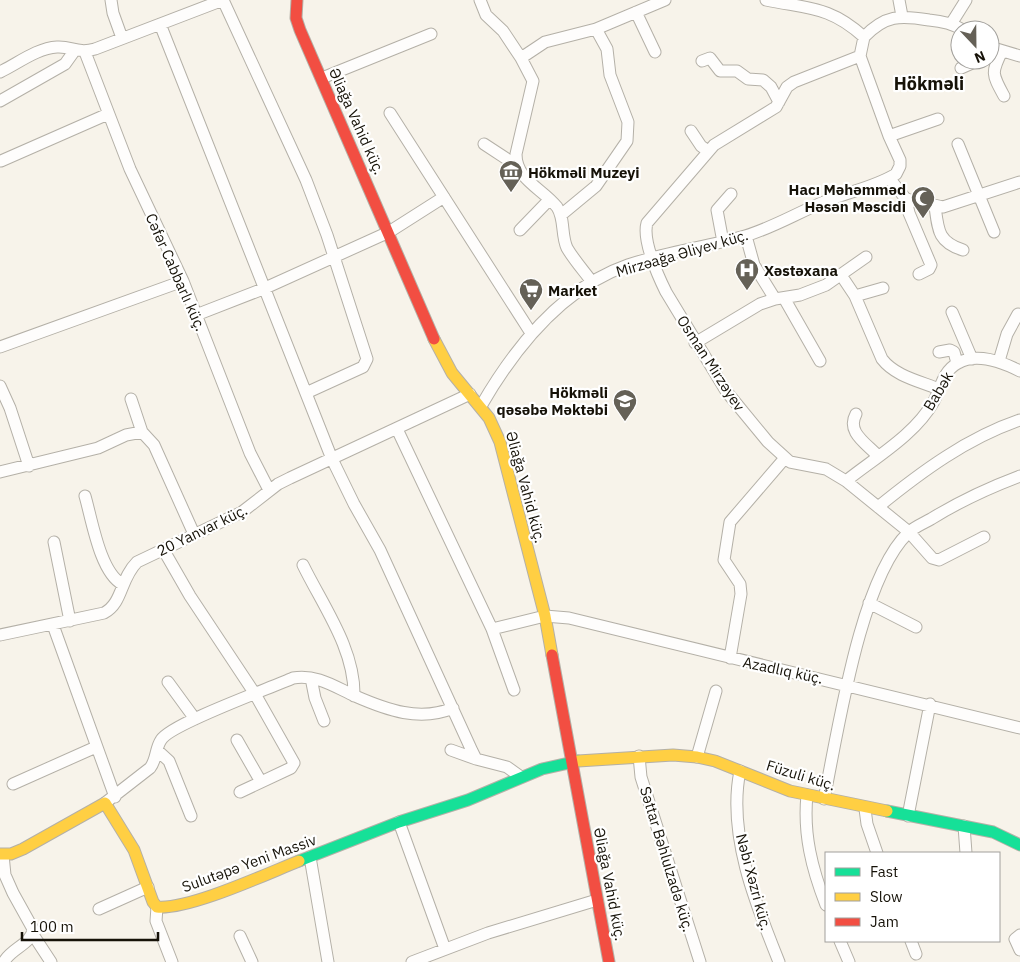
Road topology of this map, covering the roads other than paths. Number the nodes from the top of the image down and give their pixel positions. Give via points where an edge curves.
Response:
1 (111, 0) edge
2 (223, 0) edge
3 (287, 0) edge
4 (480, 0) edge
5 (665, 0) edge
6 (766, 0) edge
7 (899, 0) edge
8 (966, 0) edge
9 (296, 5) edge
10 (636, 12) junction
11 (902, 16) junction
12 (954, 20) edge
13 (160, 24) junction
14 (950, 24) edge
15 (596, 29) junction
16 (431, 34) dead end
17 (864, 37) junction
18 (122, 38) junction
19 (1000, 50) edge
20 (80, 51) junction
21 (655, 52) dead end
22 (860, 56) junction
23 (1020, 56) edge
24 (521, 58) junction
25 (702, 61) dead end
26 (993, 70) edge
27 (0, 72) edge
28 (322, 78) junction
29 (1004, 96) dead end
30 (0, 102) edge
31 (779, 102) junction
32 (390, 113) dead end
33 (108, 114) junction
34 (938, 119) dead end
35 (691, 131) dead end
36 (889, 136) junction
37 (484, 144) dead end
38 (958, 144) dead end
39 (708, 151) junction
40 (1, 161) edge
41 (516, 166) junction
42 (889, 178) junction
43 (1020, 182) edge
44 (731, 194) dead end
45 (979, 195) junction
46 (444, 197) junction
47 (906, 199) junction
48 (549, 200) junction
49 (935, 206) junction
50 (561, 215) junction
51 (520, 230) dead end
52 (388, 232) junction
53 (994, 232) dead end
54 (746, 236) junction
55 (724, 242) junction
56 (963, 250) dead end
57 (866, 257) dead end
58 (334, 258) junction
59 (653, 258) junction
60 (919, 274) dead end
61 (842, 275) junction
62 (183, 281) junction
63 (592, 282) junction
64 (883, 288) dead end
65 (263, 289) junction
66 (855, 296) junction
67 (779, 298) junction
68 (952, 312) dead end
69 (1018, 314) dead end
70 (196, 315) junction
71 (531, 333) junction
72 (696, 343) junction
73 (0, 347) edge
74 (938, 352) dead end
75 (972, 359) junction
76 (820, 361) dead end
77 (999, 361) junction
78 (957, 363) junction
79 (1020, 371) edge
80 (0, 386) edge
81 (939, 389) junction
82 (306, 392) junction
83 (470, 394) junction
84 (131, 399) dead end
85 (481, 406) junction
86 (856, 414) dead end
87 (1020, 420) edge
88 (396, 429) junction
89 (142, 432) junction
90 (878, 456) junction
91 (785, 458) junction
92 (332, 459) junction
93 (29, 466) junction
94 (0, 472) edge
95 (1020, 476) edge
96 (846, 481) junction
97 (269, 490) junction
98 (85, 496) dead end
99 (878, 507) junction
100 (909, 532) junction
101 (194, 534) junction
102 (984, 537) dead end
103 (54, 542) dead end
104 (163, 549) junction
105 (303, 566) dead end
106 (122, 584) junction
107 (869, 603) junction
108 (545, 616) junction
109 (70, 621) junction
110 (53, 625) junction
111 (916, 627) dead end
112 (492, 629) junction
113 (0, 635) edge
114 (730, 658) junction
115 (311, 678) junction
116 (168, 682) dead end
117 (848, 684) junction
118 (514, 690) dead end
119 (716, 691) dead end
120 (255, 694) junction
121 (354, 696) junction
122 (930, 704) junction
123 (453, 708) junction
124 (195, 719) junction
125 (324, 721) dead end
126 (1020, 728) edge
127 (237, 740) dead end
128 (96, 747) junction
129 (157, 750) junction
130 (451, 750) dead end
131 (639, 756) junction
132 (698, 757) junction
133 (476, 758) junction
134 (572, 762) junction
135 (740, 771) junction
136 (521, 777) junction
137 (261, 782) junction
138 (13, 784) dead end
139 (240, 792) dead end
140 (807, 795) junction
141 (824, 799) junction
142 (110, 800) junction
143 (866, 809) junction
144 (191, 816) dead end
145 (908, 816) junction
146 (399, 822) junction
147 (964, 826) junction
148 (1020, 845) edge
149 (877, 852) edge
150 (966, 852) edge
151 (1, 855) edge
152 (310, 857) junction
153 (148, 886) junction
154 (597, 900) junction
155 (825, 902) edge
156 (157, 907) junction
157 (99, 909) dead end
158 (32, 933) junction
159 (1020, 935) edge
160 (240, 936) dead end
161 (840, 942) edge
162 (911, 942) edge
163 (445, 949) junction
164 (1020, 950) edge
165 (916, 954) dead end
166 (4, 962) edge
167 (51, 962) edge
168 (172, 962) edge
169 (252, 962) edge
170 (328, 962) edge
171 (412, 962) edge
172 (610, 962) edge
173 (700, 962) edge
174 (779, 962) edge
175 (849, 962) edge

1 - 18 street
2 - 13 street
2 - 58 street via 306,180
3 - 9 street
4 - 24 street via 486,15
5 - 10 street
6 - 17 street via 828,12
7 - 11 street
8 - 12 street
9 - 28 street, Əliağa Vahid küç. via 300,30
10 - 15 street
10 - 21 street
11 - 14 street
11 - 17 street via 882,22
13 - 18 street
13 - 65 street
15 - 24 street via 545,42
15 - 50 street via 607,49 610,75 628,122 627,141 596,186
16 - 28 street
17 - 22 street
18 - 20 street
19 - 23 street
20 - 27 street via 58,47 46,49
20 - 30 street via 65,64
20 - 33 street, Cəfər Cabbarlı küç.
22 - 31 street, Osman Mirzəyev via 794,82 787,86
22 - 36 street
24 - 41 street via 530,74 532,87
25 - 31 street via 710,58 720,71 737,71 748,79 763,80
26 - 29 street via 993,77
28 - 52 street, Əliağa Vahid küç.
31 - 39 street, Osman Mirzəyev
32 - 46 street
33 - 40 street
33 - 62 street, Cəfər Cabbarlı küç. via 134,178
34 - 36 street
35 - 39 street
36 - 42 street, Mirzəağa Əliyev küç. via 900,160 898,170
37 - 41 street
38 - 45 street
39 - 59 street, Osman Mirzəyev via 647,223 646,236
41 - 48 street
42 - 47 street
42 - 54 street, Mirzəağa Əliyev küç. via 830,199
43 - 45 street
44 - 55 street via 717,210
45 - 49 street
45 - 53 street
46 - 52 street
46 - 71 street
47 - 49 street
47 - 60 street via 931,265
48 - 50 street
48 - 51 street
49 - 56 street via 943,238 951,246
50 - 63 street via 563,237 568,248
52 - 58 street
52 - 83 street, Əliağa Vahid küç. via 436,344 452,373
54 - 55 street, Mirzəağa Əliyev küç.
54 - 67 street via 754,265
55 - 59 street, Mirzəağa Əliyev küç.
57 - 61 street
58 - 65 street
58 - 82 street via 367,359 366,366
59 - 63 street, Mirzəağa Əliyev küç. via 613,271
59 - 72 street, Osman Mirzəyev via 666,292
61 - 66 street
61 - 67 street via 800,295
62 - 70 street, Cəfər Cabbarlı küç.
62 - 73 street
63 - 71 street, Mirzəağa Əliyev küç.
64 - 66 street
65 - 70 street
65 - 82 street
66 - 81 street via 887,366
67 - 72 street via 731,320
67 - 76 street
68 - 75 street
69 - 77 street via 1007,334
70 - 97 street, Cəfər Cabbarlı küç. via 250,453
71 - 85 street, Mirzəağa Əliyev küç. via 503,369
72 - 91 street, Osman Mirzəyev via 726,391
74 - 78 street via 954,352
75 - 77 street, Babək
75 - 78 street, Babək
77 - 79 street, Babək
78 - 81 street, Babək via 944,376
80 - 93 street
81 - 90 street, Babək via 926,413
82 - 92 street
83 - 85 street, Əliağa Vahid küç.
83 - 88 street, 20 Yanvar küç.
84 - 89 street
85 - 108 street, Əliağa Vahid küç. via 493,424 504,453
86 - 90 street via 852,428
87 - 99 street via 939,462
88 - 92 street, 20 Yanvar küç.
88 - 112 street
89 - 93 street via 126,434 98,448
89 - 101 street via 154,445
90 - 96 street, Babək
91 - 96 street, Osman Mirzəyev via 826,469
91 - 114 street via 730,522 724,560 740,584 741,594
92 - 97 street, 20 Yanvar küç.
92 - 123 street via 380,550
93 - 94 street
95 - 100 street via 968,496
96 - 99 street, Osman Mirzəyev
97 - 101 street, 20 Yanvar küç. via 247,509
98 - 106 street via 107,568
99 - 100 street, Osman Mirzəyev
100 - 102 street, Osman Mirzəyev via 932,558 939,560
100 - 107 street via 882,572
101 - 104 street, 20 Yanvar küç.
103 - 109 street
104 - 106 street, 20 Yanvar küç. via 137,562
104 - 120 street
105 - 121 street via 346,652 354,680
106 - 109 street, 20 Yanvar küç. via 116,604 111,609
107 - 111 street
107 - 117 street
108 - 112 street, Azadlıq küç.
108 - 114 street, Azadlıq küç. via 569,618
108 - 134 street, Əliağa Vahid küç.
109 - 110 street, 20 Yanvar küç.
110 - 113 street, 20 Yanvar küç.
110 - 128 street
112 - 118 street
114 - 117 street, Azadlıq küç.
115 - 120 street via 293,678
115 - 121 street via 334,684
115 - 125 street
116 - 124 street
117 - 122 street, Azadlıq küç.
117 - 141 street
119 - 132 street
120 - 124 street
120 - 137 street via 294,763
121 - 123 street via 400,712 423,716
122 - 126 street, Azadlıq küç.
122 - 145 street
123 - 133 street
124 - 129 street via 165,735
127 - 137 street
128 - 138 street
128 - 142 street
129 - 142 street via 150,768
129 - 144 street via 169,761
130 - 133 street
131 - 132 street, Füzuli küç.
131 - 134 street, Füzuli küç.
131 - 173 street, Səttar Bəhlulzadə küç. via 641,777
132 - 135 street, Füzuli küç.
133 - 136 street via 507,767
134 - 136 street, Sulutəpə Yeni Massiv
134 - 154 street, Əliağa Vahid küç.
135 - 140 street, Füzuli küç.
135 - 174 street, Nəbi Xəzri küç. via 736,807 742,848 755,898
136 - 146 street, Sulutəpə Yeni Massiv via 468,800
137 - 139 street
140 - 141 street, Füzuli küç.
140 - 155 street via 806,833
141 - 143 street, Füzuli küç.
142 - 151 street via 23,849
142 - 153 street
143 - 145 street, Füzuli küç.
143 - 149 street via 867,824
145 - 147 street, Füzuli küç.
146 - 152 street, Sulutəpə Yeni Massiv
146 - 163 street
147 - 148 street, Füzuli küç. via 993,832
147 - 150 street
151 - 158 street via 12,893 32,924
152 - 156 street, Sulutəpə Yeni Massiv via 205,897 168,908
152 - 170 street
153 - 156 street
153 - 157 street
154 - 163 street
154 - 172 street, Əliağa Vahid küç.
156 - 168 street via 156,921
158 - 166 street
158 - 167 street
159 - 164 street via 1015,939
160 - 169 street
161 - 175 street
162 - 165 street
163 - 171 street

